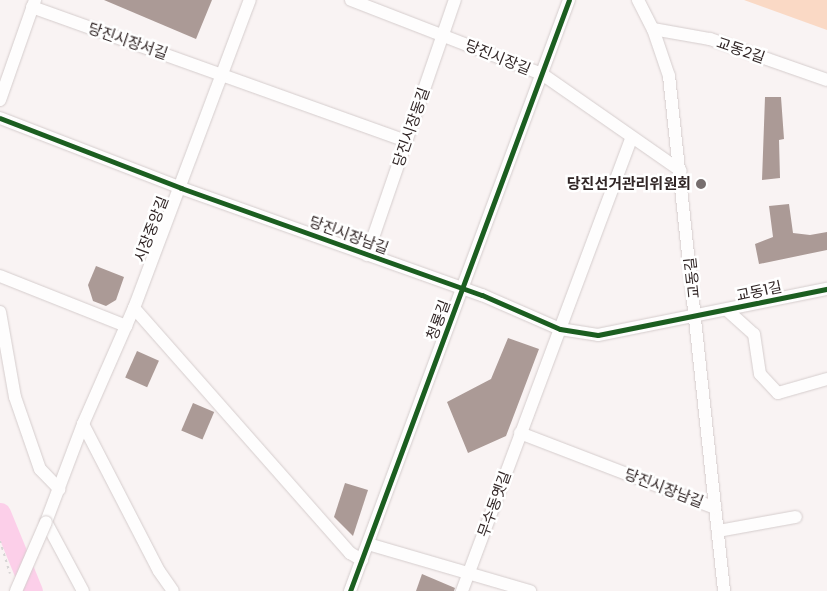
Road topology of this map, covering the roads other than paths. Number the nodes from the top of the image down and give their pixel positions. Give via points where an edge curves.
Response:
1 (250, 0) edge
2 (351, 0) edge
3 (455, 0) edge
4 (570, 0) edge
5 (638, 0) edge
6 (34, 4) edge
7 (653, 29) junction
8 (442, 34) junction
9 (223, 74) junction
10 (542, 74) junction
11 (827, 80) edge
12 (0, 100) edge
13 (0, 118) edge
14 (631, 138) junction
15 (406, 141) junction
16 (681, 171) junction
17 (181, 188) junction
18 (367, 255) junction
19 (0, 276) edge
20 (463, 289) junction
21 (827, 289) edge
22 (134, 308) junction
23 (727, 310) junction
24 (0, 312) edge
25 (695, 314) junction
26 (126, 326) junction
27 (560, 329) junction
28 (827, 379) edge
29 (83, 424) junction
30 (520, 433) junction
31 (59, 488) junction
32 (716, 508) junction
33 (796, 517) dead end
34 (46, 522) junction
35 (718, 531) junction
36 (368, 544) junction
37 (362, 560) junction
38 (467, 574) junction
39 (15, 587) edge
40 (83, 591) edge
41 (174, 591) edge
42 (350, 591) edge
43 (462, 591) edge
44 (530, 591) edge
45 (724, 591) edge

1 - 9 street, 시장중앙길
2 - 8 street, 당진시장길
3 - 8 street, 당진시장동길
4 - 10 street, 청룡길
5 - 7 street, 교동길
6 - 9 street, 당진시장서길
6 - 12 street, 당진시장서길
7 - 11 street, 교동2길 via 710,39
7 - 16 street, 교동길 via 669,76
8 - 10 street, 당진시장길
8 - 15 street, 당진시장동길
9 - 15 street
9 - 17 street, 시장중앙길
10 - 14 street, 당진시장길
10 - 20 street, 청룡길
13 - 17 street, 당진시장남길
14 - 16 street, 당진시장길
14 - 27 street
15 - 18 street, 당진시장동길
16 - 25 street, 교동길
17 - 18 street, 당진시장남길
17 - 22 street, 시장중앙길
18 - 20 street, 당진시장남길
19 - 26 street
20 - 27 street, 당진시장남길
20 - 36 street, 청룡길
21 - 23 street, 교동1길
22 - 26 street, 시장중앙길
22 - 37 street via 350,553
23 - 25 street, 교동1길
23 - 28 street via 754,334 760,374 778,393
24 - 31 street via 15,398 40,469
25 - 27 street, 당진시장남길 via 598,335
25 - 32 street, 교동길
26 - 29 street, 시장중앙길
27 - 30 street
29 - 31 street, 시장중앙길
29 - 41 street via 159,571
30 - 32 street, 당진시장남길
30 - 38 street, 무수동옛길
31 - 34 street, 시장중앙길
32 - 35 street, 교동길
33 - 35 street
34 - 39 street, 시장중앙길, bridge
34 - 40 street
35 - 45 street, 교동길
36 - 37 street, 청룡길
36 - 38 street
37 - 42 street, 청룡길
38 - 43 street, 무수동옛길
38 - 44 street

